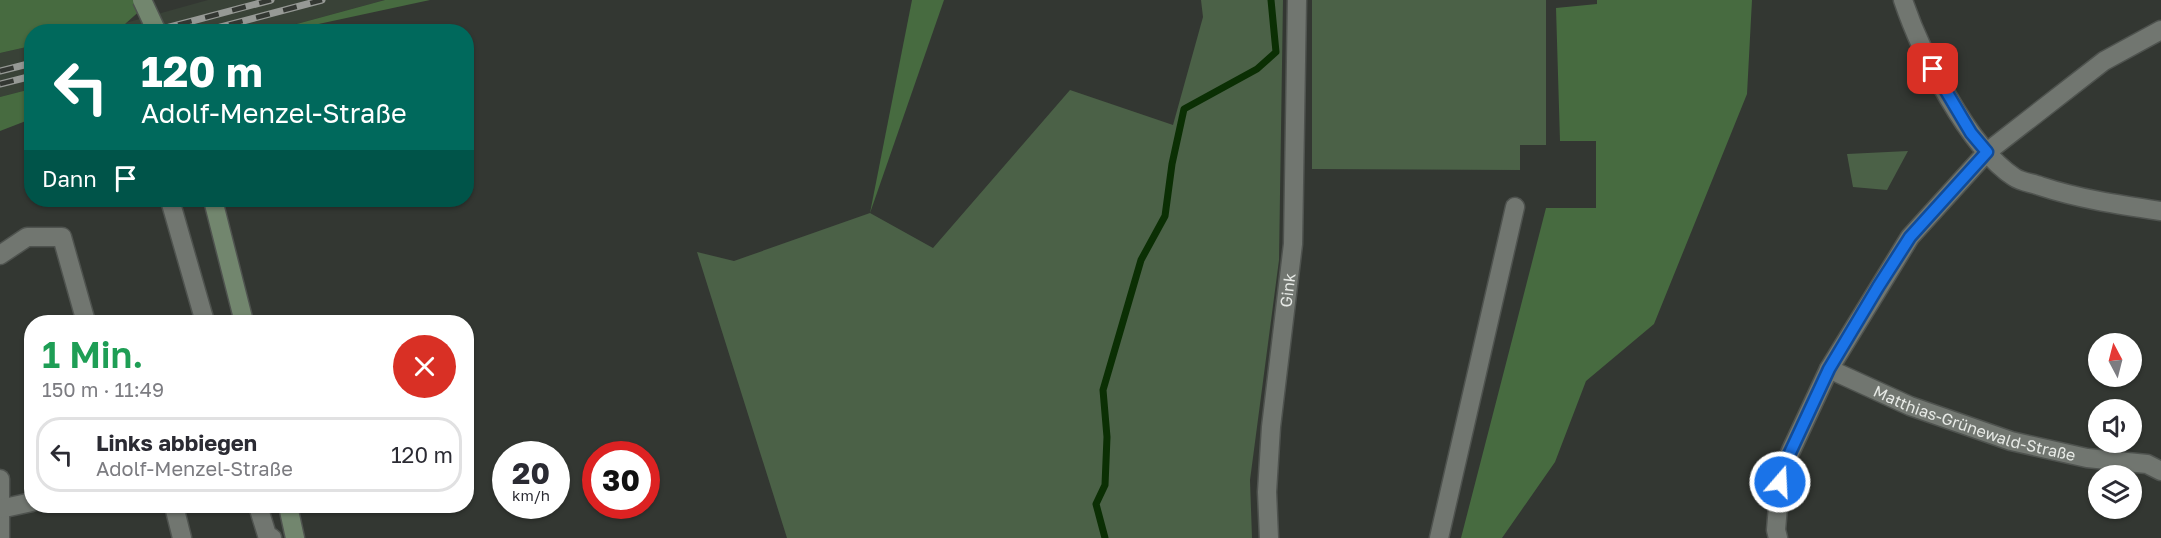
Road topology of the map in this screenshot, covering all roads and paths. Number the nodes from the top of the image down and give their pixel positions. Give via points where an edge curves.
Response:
1 (142, 0) edge
2 (1297, 0) edge
3 (1903, 0) edge
4 (153, 24) edge
5 (2161, 30) edge
6 (1987, 152) junction
7 (172, 207) edge
8 (215, 207) edge
9 (1515, 207) dead end
10 (2161, 211) edge
11 (0, 255) edge
12 (84, 315) edge
13 (203, 315) edge
14 (242, 315) edge
15 (1829, 369) junction
16 (2161, 471) edge
17 (0, 480) edge
18 (24, 504) edge
19 (0, 508) edge
20 (176, 513) edge
21 (260, 513) edge
22 (290, 513) edge
23 (0, 538) edge
24 (182, 538) edge
25 (272, 538) edge
26 (296, 538) edge
27 (1269, 538) edge
28 (1439, 538) edge
29 (1778, 538) edge

1 - 4 street, bridge
2 - 27 street, Gink via 1293,244 1271,427
3 - 6 street via 1940,84
5 - 6 street via 2104,61
6 - 10 street via 2014,178 2060,193
6 - 15 street via 1910,237
7 - 13 street
8 - 14 street
9 - 28 street
11 - 12 street via 27,237 62,237
15 - 16 street, Matthias-Grünewald-Straße via 1910,406 2011,441 2087,458 2146,464
15 - 29 street via 1780,482
17 - 19 street
18 - 19 street
19 - 23 street
20 - 24 street
21 - 25 street via 267,535
22 - 26 street

